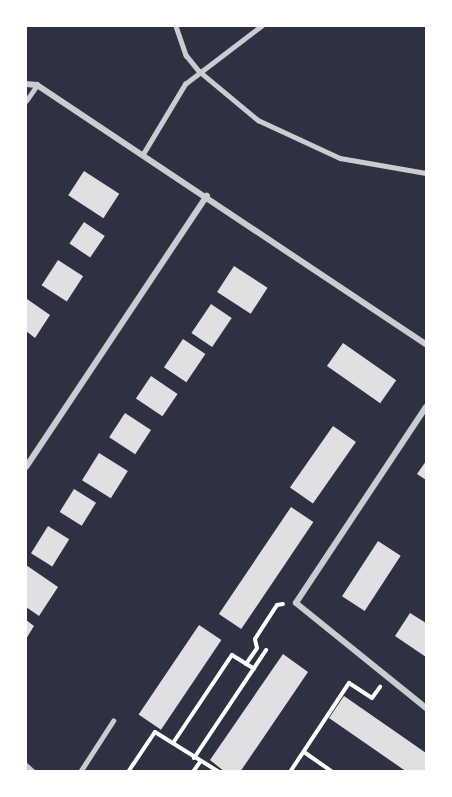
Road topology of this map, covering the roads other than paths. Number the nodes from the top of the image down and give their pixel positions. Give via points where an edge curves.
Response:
1 (176, 26) edge
2 (261, 26) edge
3 (199, 71) junction
4 (26, 84) edge
5 (37, 85) junction
6 (26, 101) edge
7 (142, 154) junction
8 (426, 173) edge
9 (207, 196) junction
10 (426, 344) edge
11 (426, 407) edge
12 (26, 467) edge
13 (426, 708) edge
14 (113, 721) dead end
15 (26, 766) edge
16 (33, 771) edge
17 (80, 771) edge

1 - 3 lane via 186,55
2 - 3 lane
3 - 7 lane via 185,84
3 - 8 lane via 230,100 286,136 340,158
4 - 5 street
5 - 6 lane
5 - 7 street
7 - 9 street
9 - 10 street
9 - 12 street
11 - 13 street via 296,603
14 - 17 lane
15 - 16 street

